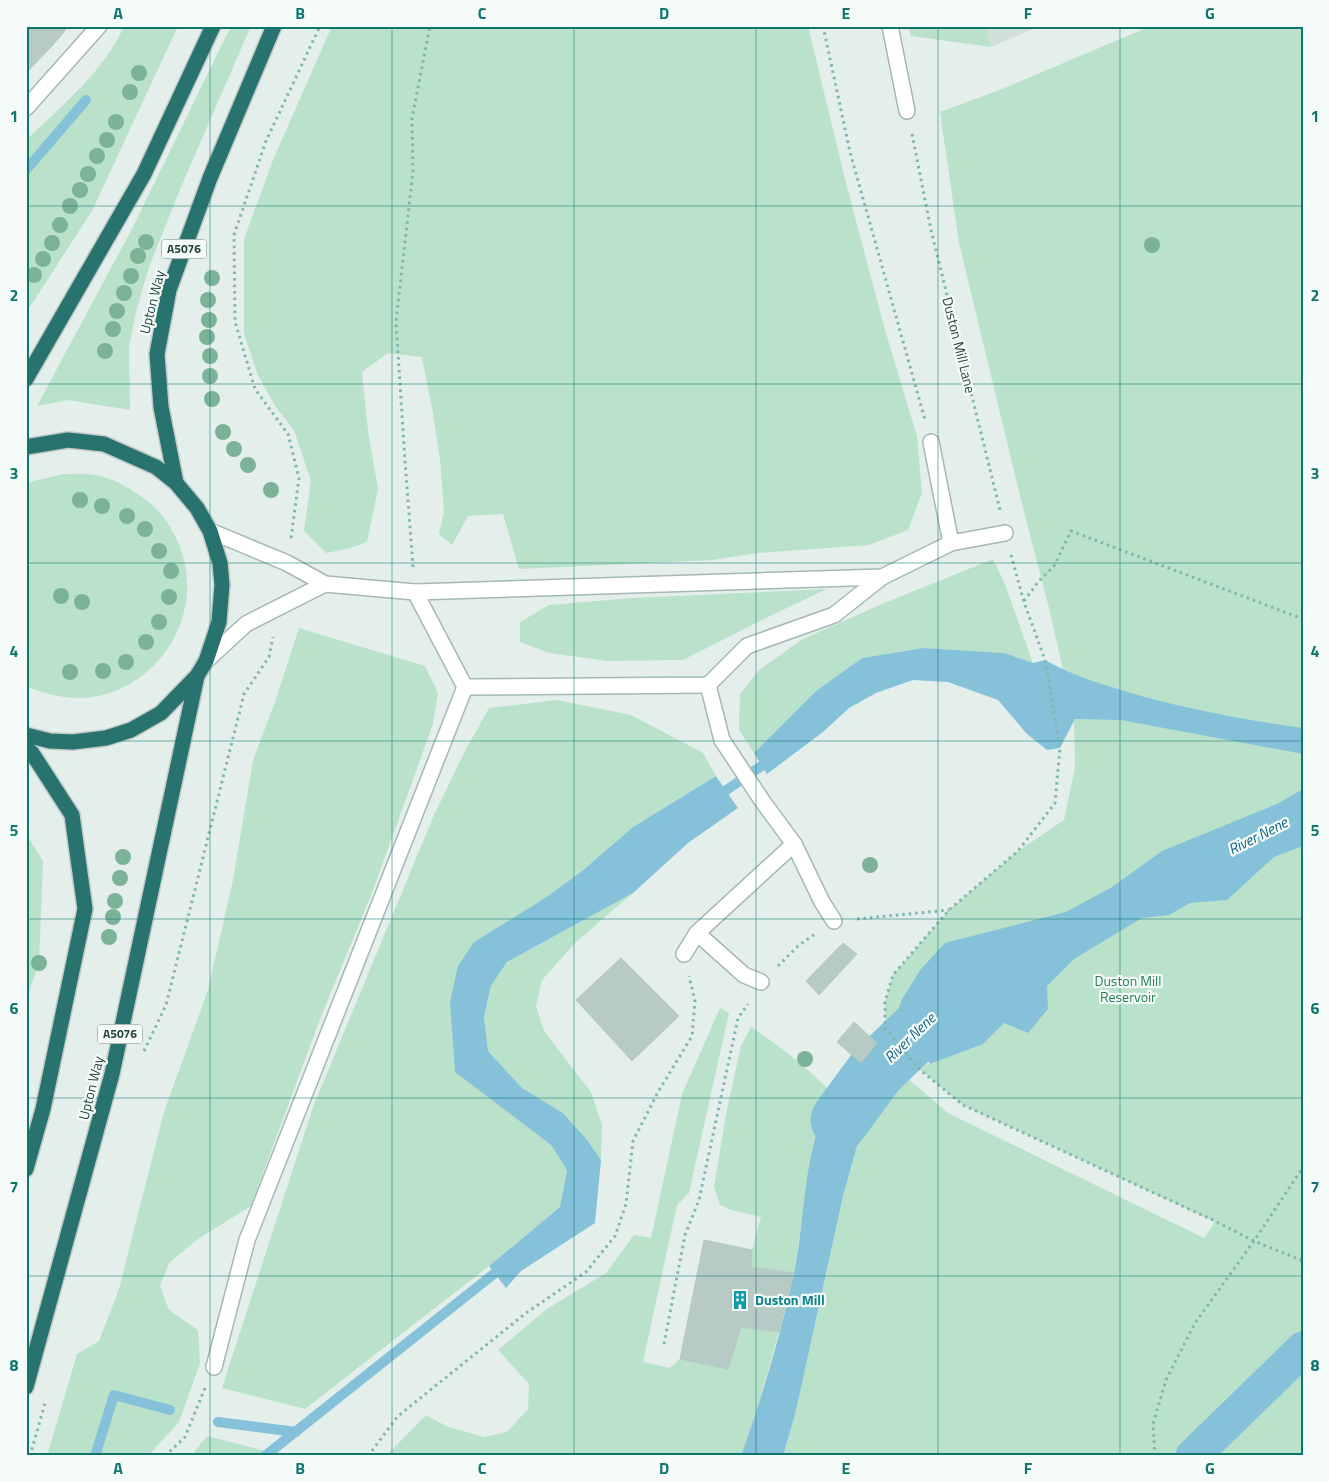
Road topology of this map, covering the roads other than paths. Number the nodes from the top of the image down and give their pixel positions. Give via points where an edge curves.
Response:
1 (99, 26) edge
2 (213, 26) edge
3 (274, 26) edge
4 (890, 26) edge
5 (26, 108) edge
6 (907, 112) road end
7 (26, 378) edge
8 (931, 442) road end
9 (26, 447) edge
10 (176, 483) junction
11 (210, 531) junction
12 (1006, 533) road end
13 (951, 543) junction
14 (882, 577) junction
15 (325, 584) junction
16 (415, 592) junction
17 (206, 660) junction
18 (197, 676) junction
19 (708, 684) junction
20 (465, 687) junction
21 (26, 735) edge
22 (26, 748) edge
23 (794, 844) junction
24 (834, 921) road end
25 (697, 933) junction
26 (684, 954) road end
27 (762, 982) road end
28 (26, 1169) edge
29 (214, 1367) road end
30 (26, 1387) edge

1 - 5 street
2 - 7 highway via 144,174
3 - 10 highway, Upton Way / A5076 via 210,178 169,290 157,354 161,406
4 - 6 street
8 - 13 street
9 - 10 highway via 68,440 104,444 156,466
10 - 11 highway via 197,508
11 - 15 street via 287,563
11 - 17 highway via 220,563 222,585 219,622
12 - 13 street
13 - 14 street
14 - 16 street
14 - 19 street via 834,615 747,646
15 - 16 street
15 - 17 street via 246,624
16 - 20 street
17 - 18 highway
18 - 21 highway via 161,713 131,730 106,738 73,742
18 - 30 highway, Upton Way / A5076 via 112,1074
19 - 20 street
19 - 23 street via 722,740
20 - 29 street via 247,1240
22 - 28 highway via 72,815 85,909 43,1109
23 - 24 street
23 - 25 street
25 - 26 street
25 - 27 street via 744,975

